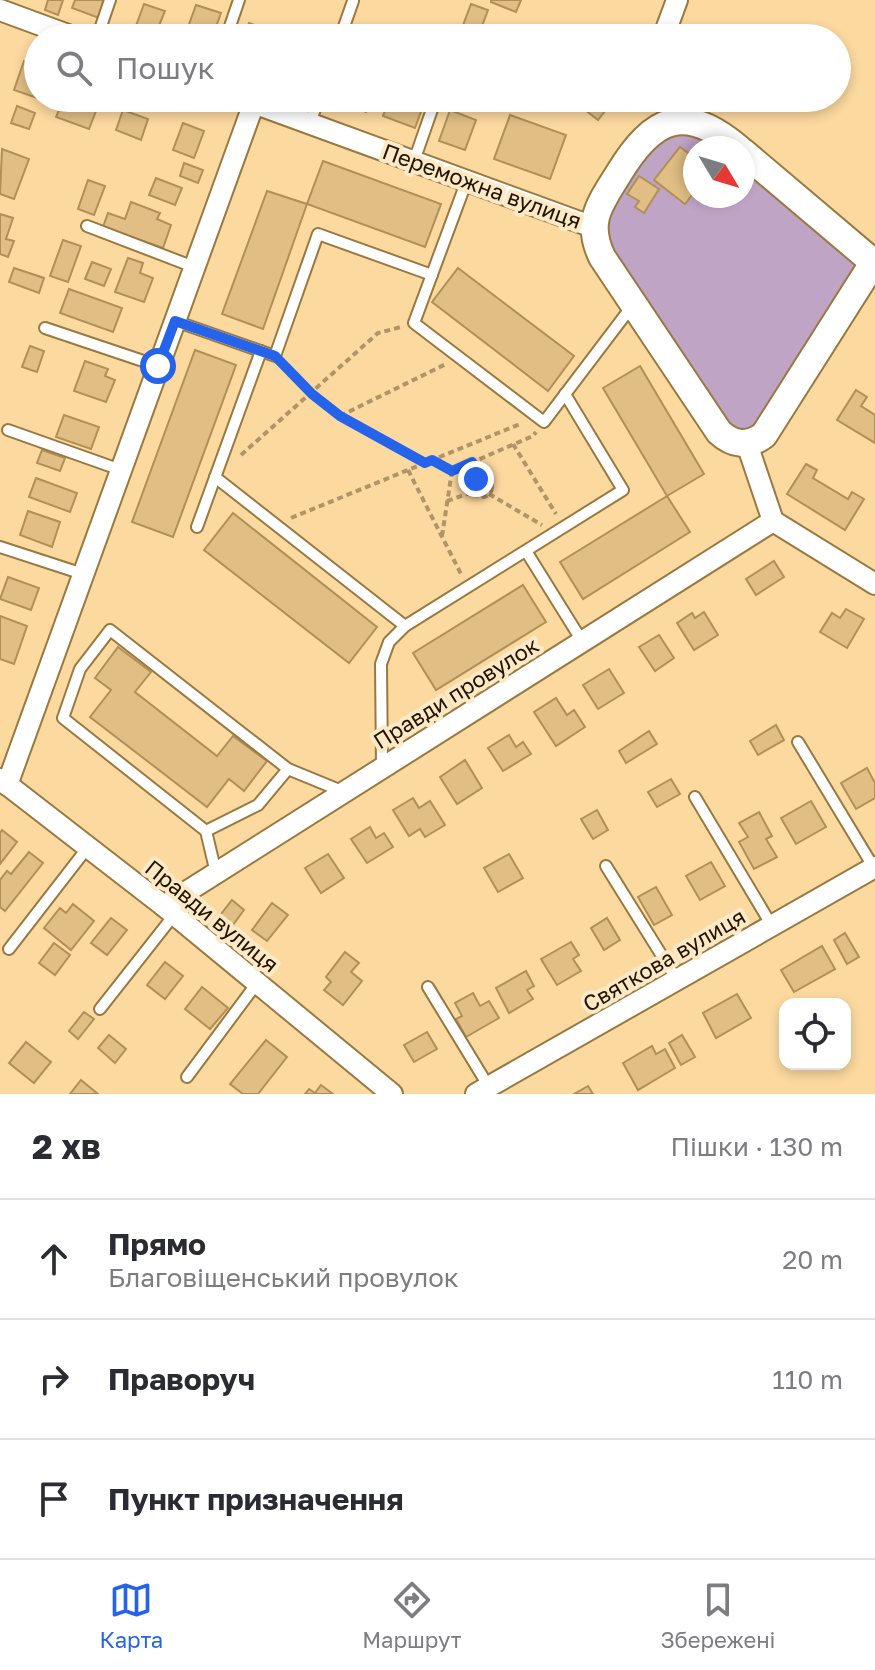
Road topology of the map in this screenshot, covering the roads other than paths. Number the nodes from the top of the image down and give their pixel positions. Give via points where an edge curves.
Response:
1 (110, 0) edge
2 (239, 0) edge
3 (677, 0) edge
4 (353, 1) edge
5 (0, 10) edge
6 (38, 24) edge
7 (102, 24) edge
8 (231, 24) edge
9 (345, 24) edge
10 (668, 24) edge
11 (243, 112) edge
12 (280, 112) edge
13 (314, 112) edge
14 (431, 112) edge
15 (677, 112) edge
16 (682, 112) edge
17 (310, 123) junction
18 (724, 136) edge
19 (414, 161) junction
20 (755, 163) edge
21 (467, 180) junction
22 (87, 226) dead end
23 (593, 227) junction
24 (194, 267) junction
25 (871, 273) edge
26 (432, 275) junction
27 (634, 304) junction
28 (175, 321) junction
29 (45, 328) dead end
30 (261, 351) junction
31 (158, 366) junction
32 (565, 394) junction
33 (8, 430) dead end
34 (747, 444) junction
35 (121, 470) junction
36 (215, 477) junction
37 (773, 521) junction
38 (197, 527) dead end
39 (0, 547) edge
40 (526, 551) junction
41 (83, 574) junction
42 (875, 584) edge
43 (405, 626) junction
44 (582, 641) junction
45 (798, 742) dead end
46 (382, 768) junction
47 (288, 769) junction
48 (3, 782) edge
49 (344, 792) junction
50 (695, 797) dead end
51 (206, 831) junction
52 (88, 847) junction
53 (606, 866) dead end
54 (874, 868) edge
55 (216, 873) junction
56 (169, 910) junction
57 (772, 926) junction
58 (9, 949) dead end
59 (677, 980) junction
60 (257, 983) junction
61 (428, 987) dead end
62 (100, 1009) dead end
63 (187, 1077) dead end
64 (482, 1090) edge
65 (392, 1094) edge

1 - 7 lane
2 - 8 lane
3 - 10 street
4 - 9 lane
5 - 6 street
11 - 24 street
12 - 17 street, Переможна вулиця
13 - 17 lane
14 - 19 lane
15 - 23 street via 636,145 596,211
16 - 18 street
17 - 19 street, Переможна вулиця
19 - 21 street, Переможна вулиця
20 - 25 street
21 - 23 street, Переможна вулиця
21 - 26 lane
22 - 24 lane
23 - 27 street, Переможна вулиця via 602,257
24 - 28 street
25 - 34 street via 770,427
26 - 30 lane via 318,234 275,356
26 - 32 lane via 414,323 544,422
27 - 32 lane
27 - 34 street, Переможна вулиця via 719,432
28 - 30 lane
28 - 31 street
29 - 31 lane
30 - 36 lane
31 - 35 street
32 - 40 lane via 623,490
33 - 35 lane
34 - 37 street
35 - 41 street
36 - 38 lane
36 - 43 lane
37 - 42 street
37 - 44 street, Правди провулок
39 - 41 lane
40 - 43 lane
40 - 44 lane
41 - 48 street
43 - 46 lane via 389,642 381,664
44 - 46 street, Правди провулок
45 - 54 lane
46 - 49 street, Правди провулок
47 - 49 lane
47 - 51 lane via 258,805
47 - 51 lane via 110,630 80,669 63,718
48 - 52 street, Правди вулиця
49 - 55 street, Правди провулок
50 - 57 lane
51 - 55 lane
52 - 56 street, Правди вулиця
52 - 58 lane
53 - 59 lane
54 - 57 street, Святкова вулиця
55 - 56 street, Правди провулок
56 - 60 street, Правди вулиця
56 - 62 lane
57 - 59 street, Святкова вулиця
59 - 64 street, Святкова вулиця
60 - 63 lane
60 - 65 street, Правди вулиця
61 - 64 lane

